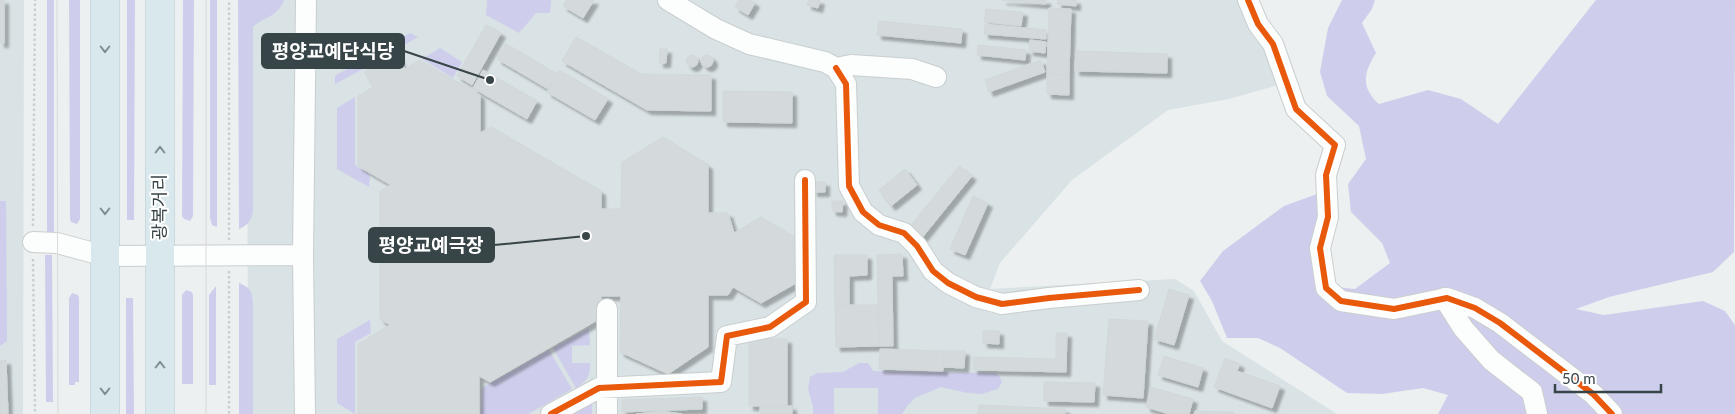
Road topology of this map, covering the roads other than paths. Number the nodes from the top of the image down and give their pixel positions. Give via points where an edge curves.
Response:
1 (105, 0) edge
2 (160, 0) edge
3 (306, 0) edge
4 (668, 0) edge
5 (1248, 0) edge
6 (836, 68) junction
7 (936, 77) dead end
8 (805, 180) dead end
9 (33, 242) road end
10 (303, 255) junction
11 (105, 256) junction
12 (160, 256) junction
13 (1139, 290) dead end
14 (1444, 298) junction
15 (607, 309) dead end
16 (607, 387) junction
17 (106, 414) edge
18 (160, 414) edge
19 (305, 414) edge
20 (551, 414) edge
21 (607, 414) edge
22 (1537, 414) edge
23 (1612, 414) edge

1 -> 11 highway
12 -> 2 highway, 광복거리
3 - 10 street
4 - 6 street via 716,29 749,44 825,62
5 - 14 street via 1258,24 1273,44 1296,109 1335,145 1326,175 1328,217 1320,248 1326,288 1341,301 1394,309
6 - 7 street via 851,65 912,69
6 - 13 street via 846,84 849,186 862,212 879,225 904,233 933,271 948,283 976,297 1002,304
8 - 16 street via 806,302 770,327 727,336 722,382
9 - 11 street via 57,243
10 - 12 street
10 - 19 street
11 - 12 street
11 -> 17 highway
18 -> 12 highway, 광복거리
14 - 22 street via 1463,328 1491,360 1532,392
14 - 23 street via 1475,308 1500,323 1593,394
15 - 16 street
16 - 20 street via 599,388
16 - 21 street

